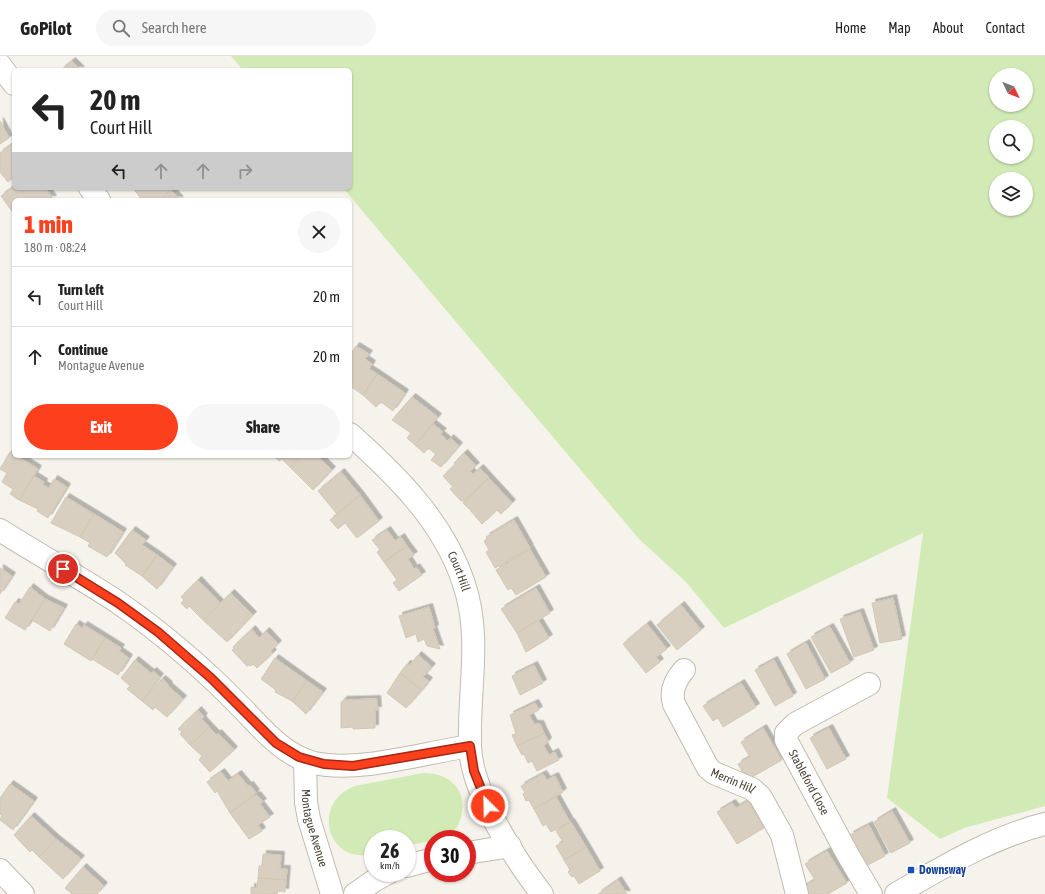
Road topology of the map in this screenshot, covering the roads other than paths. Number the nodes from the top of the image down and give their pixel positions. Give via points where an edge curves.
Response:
1 (0, 65) edge
2 (12, 81) edge
3 (352, 436) edge
4 (0, 530) edge
5 (684, 670) dead end
6 (869, 684) dead end
7 (470, 746) junction
8 (305, 760) junction
9 (1045, 824) edge
10 (510, 846) junction
11 (476, 852) edge
12 (0, 870) edge
13 (372, 882) edge
14 (23, 894) edge
15 (332, 894) edge
16 (355, 894) edge
17 (542, 894) edge
18 (796, 894) edge
19 (871, 894) edge
20 (896, 894) edge

1 - 2 street
3 - 7 street, Court Hill via 386,467 421,505 446,543 460,571 474,626
4 - 8 street via 143,621 211,678 276,743
5 - 18 street, Merrin Hill via 673,690 674,704 708,768 755,791 760,796 782,835
6 - 19 street, Stableford Close via 795,724 786,733 786,740
7 - 8 street via 353,766 331,766
7 - 10 street, Court Hill via 482,792
8 - 15 street, Montague Avenue via 309,819
9 - 20 street via 993,842
10 - 11 street
10 - 17 street, Court Hill
12 - 14 street
13 - 16 street

